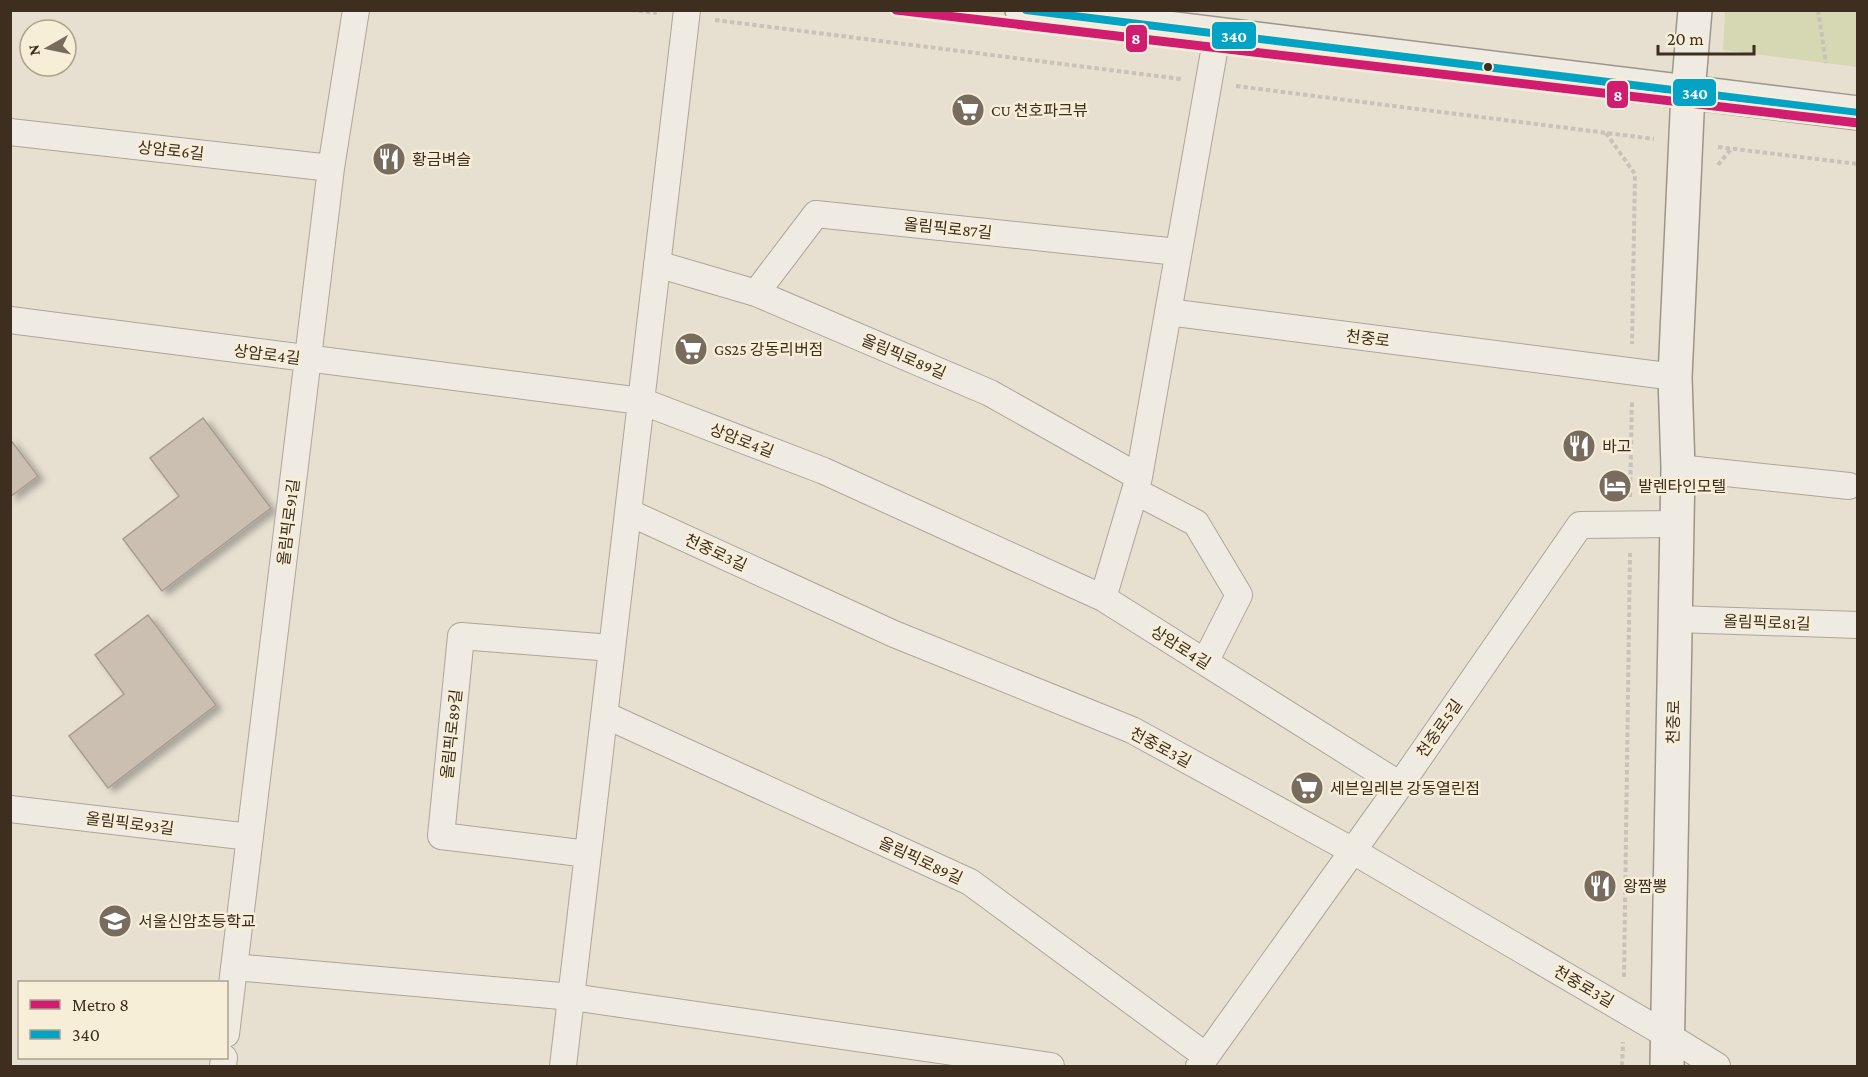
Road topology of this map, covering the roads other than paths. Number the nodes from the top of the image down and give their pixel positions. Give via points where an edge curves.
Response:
1 (356, 10) edge
2 (1022, 10) edge
3 (1695, 10) edge
4 (687, 14) edge
5 (1217, 34) junction
6 (1688, 92) junction
7 (1857, 113) edge
8 (10, 132) edge
9 (331, 168) junction
10 (1179, 252) junction
11 (657, 264) junction
12 (756, 293) junction
13 (1168, 312) junction
14 (10, 320) edge
15 (308, 359) junction
16 (1675, 377) junction
17 (641, 401) junction
18 (1678, 468) junction
19 (1137, 484) junction
20 (1849, 486) dead end
21 (628, 512) junction
22 (1676, 524) junction
23 (1103, 598) junction
24 (1676, 620) junction
25 (1857, 625) edge
26 (612, 648) junction
27 (1205, 662) junction
28 (604, 715) junction
29 (1400, 785) junction
30 (10, 809) edge
31 (250, 837) junction
32 (1353, 850) junction
33 (588, 854) junction
34 (234, 967) junction
35 (572, 997) junction
36 (228, 1017) edge
37 (1667, 1051) edge
38 (1202, 1061) edge
39 (563, 1066) edge
40 (1051, 1066) edge
41 (1717, 1066) edge

1 - 9 street, 올림픽로91길
2 - 5 street
3 - 6 street, 천중로
4 - 11 street
5 - 6 street
5 - 10 street
6 - 7 street
6 - 16 street, 천중로
8 - 9 street, 상암로6길
9 - 15 street, 올림픽로91길
10 - 12 street, 올림픽로87길 via 816,214
10 - 13 street
11 - 12 street, 올림픽로89길
11 - 17 street
12 - 19 street, 올림픽로89길 via 990,393
13 - 16 street, 천중로
13 - 19 street
14 - 15 street, 상암로4길
15 - 17 street, 상암로4길
15 - 31 street, 올림픽로91길
16 - 18 street, 천중로
17 - 21 street
17 - 23 street, 상암로4길 via 824,471
18 - 20 street
18 - 22 street, 천중로
19 - 23 street
19 - 27 street via 1196,523 1239,595
21 - 26 street
21 - 32 street, 천중로3길 via 894,634 1132,730
22 - 24 street, 천중로
22 - 29 street, 천중로5길 via 1580,525
23 - 27 street, 상암로4길
24 - 25 street, 올림픽로81길
24 - 37 street, 천중로
26 - 28 street
26 - 33 street, 올림픽로89길 via 461,636 441,836
27 - 29 street, 상암로4길
28 - 33 street
28 - 38 street, 올림픽로89길 via 970,882
29 - 32 street, 천중로5길
30 - 31 street, 올림픽로93길
31 - 34 street, 올림픽로91길
32 - 37 street, 천중로3길 via 1623,1010
32 - 38 street, 천중로5길
33 - 35 street
34 - 35 street
34 - 36 street, 올림픽로91길
35 - 39 street
35 - 40 street
37 - 41 street, 천중로3길

